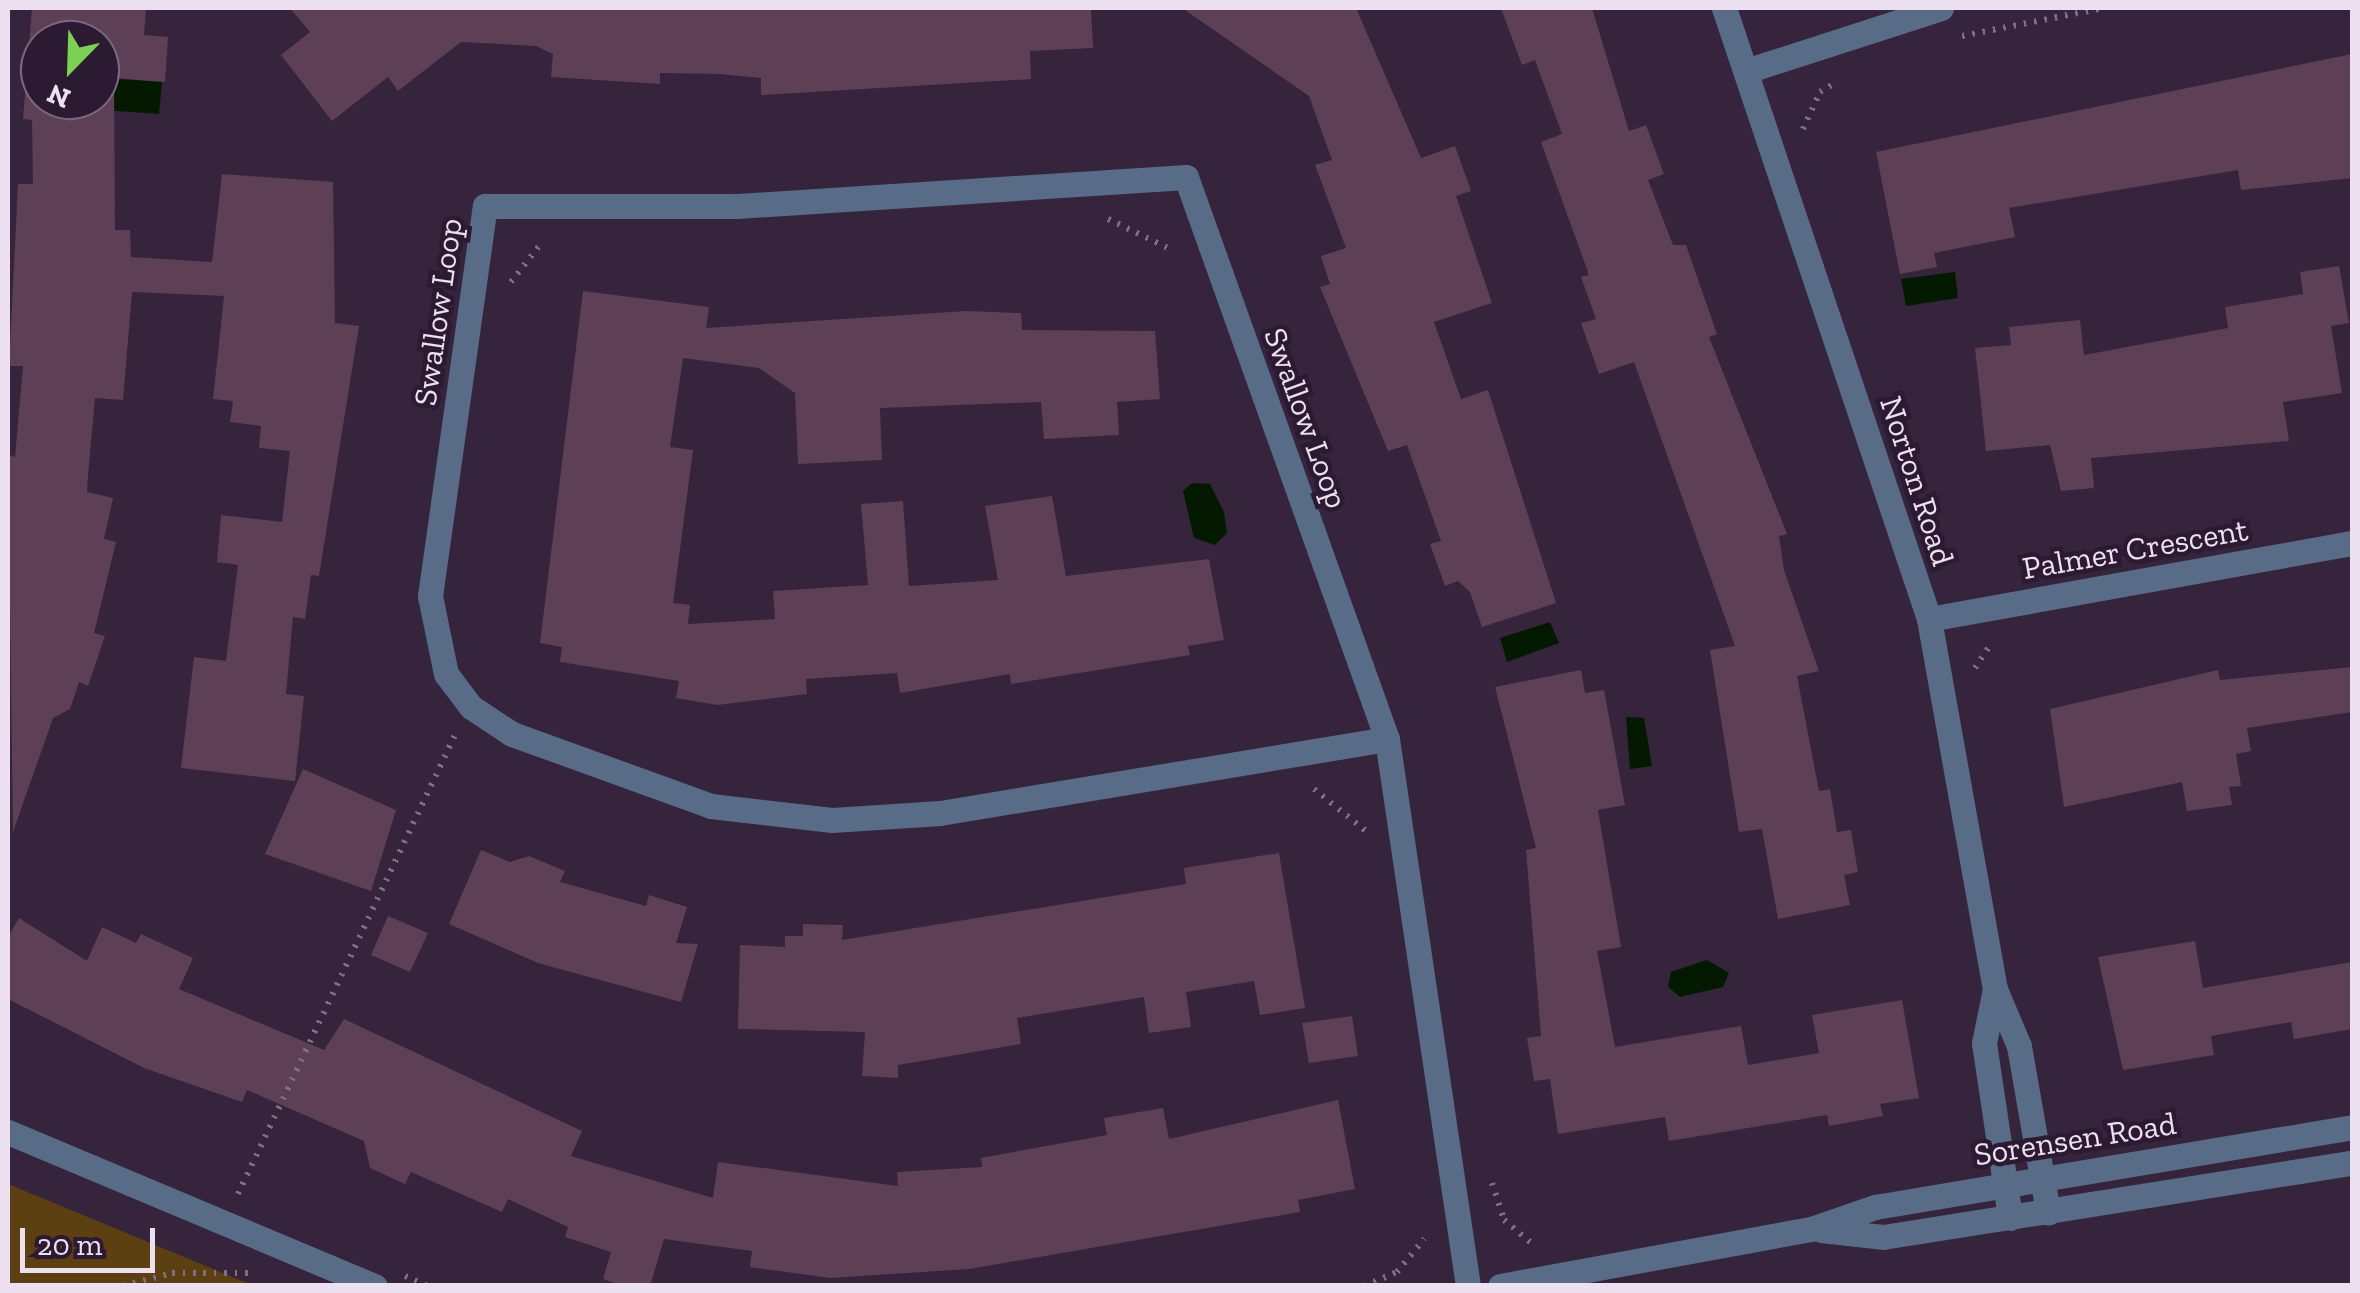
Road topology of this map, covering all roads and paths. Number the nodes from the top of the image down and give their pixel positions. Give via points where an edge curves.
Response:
1 (1724, 8) edge
2 (1941, 8) edge
3 (2102, 8) edge
4 (1954, 38) dead end
5 (1746, 71) junction
6 (1845, 78) dead end
7 (1801, 144) dead end
8 (1087, 220) dead end
9 (560, 236) dead end
10 (1213, 254) junction
11 (472, 310) junction
12 (2352, 542) edge
13 (1929, 618) junction
14 (471, 708) junction
15 (445, 725) dead end
16 (455, 735) junction
17 (1387, 739) junction
18 (470, 745) dead end
19 (1304, 788) dead end
20 (1401, 828) junction
21 (1995, 989) junction
22 (2352, 1127) edge
23 (8, 1132) edge
24 (1489, 1163) dead end
25 (2352, 1163) edge
26 (2044, 1177) junction
27 (2004, 1184) junction
28 (2048, 1212) junction
29 (2010, 1218) junction
30 (225, 1222) junction
31 (1811, 1229) junction
32 (1542, 1248) dead end
33 (260, 1272) dead end
34 (123, 1286) edge
35 (375, 1286) edge
36 (1468, 1286) edge
37 (1500, 1286) edge

1 - 5 street, Norton Road
2 - 5 street
3 - 4 path
5 - 13 street, Norton Road
6 - 7 path via 1820,92
8 - 10 path via 1139,228 1184,266
9 - 11 path via 520,266 496,311
10 - 11 street, Swallow Loop via 1186,177 737,206 485,206
10 - 17 street, Swallow Loop
11 - 14 street, Swallow Loop via 430,596 433,641
12 - 13 street, Palmer Crescent
13 - 21 street, Norton Road
14 - 16 path
14 - 17 street via 608,774 711,806 832,820 940,813
15 - 16 path
16 - 18 path
16 - 30 path via 341,959
17 - 20 street, Swallow Loop
19 - 20 path via 1337,801 1359,832
20 - 36 street, Swallow Loop
21 - 26 street, Norton Road via 2019,1046
21 - 27 street, Norton Road via 1984,1043
22 - 26 street, Sorensen Road
23 - 30 street
24 - 32 path via 1504,1220
25 - 28 street, Sorensen Road
26 - 27 street, Sorensen Road
26 - 28 street, Norton Road
27 - 29 street, Norton Road
27 - 31 street, Sorensen Road via 1875,1206
28 - 29 street, Sorensen Road
29 - 31 street, Sorensen Road via 1883,1236
30 - 35 street
31 - 37 street, Sorensen Road
33 - 34 path via 172,1272

